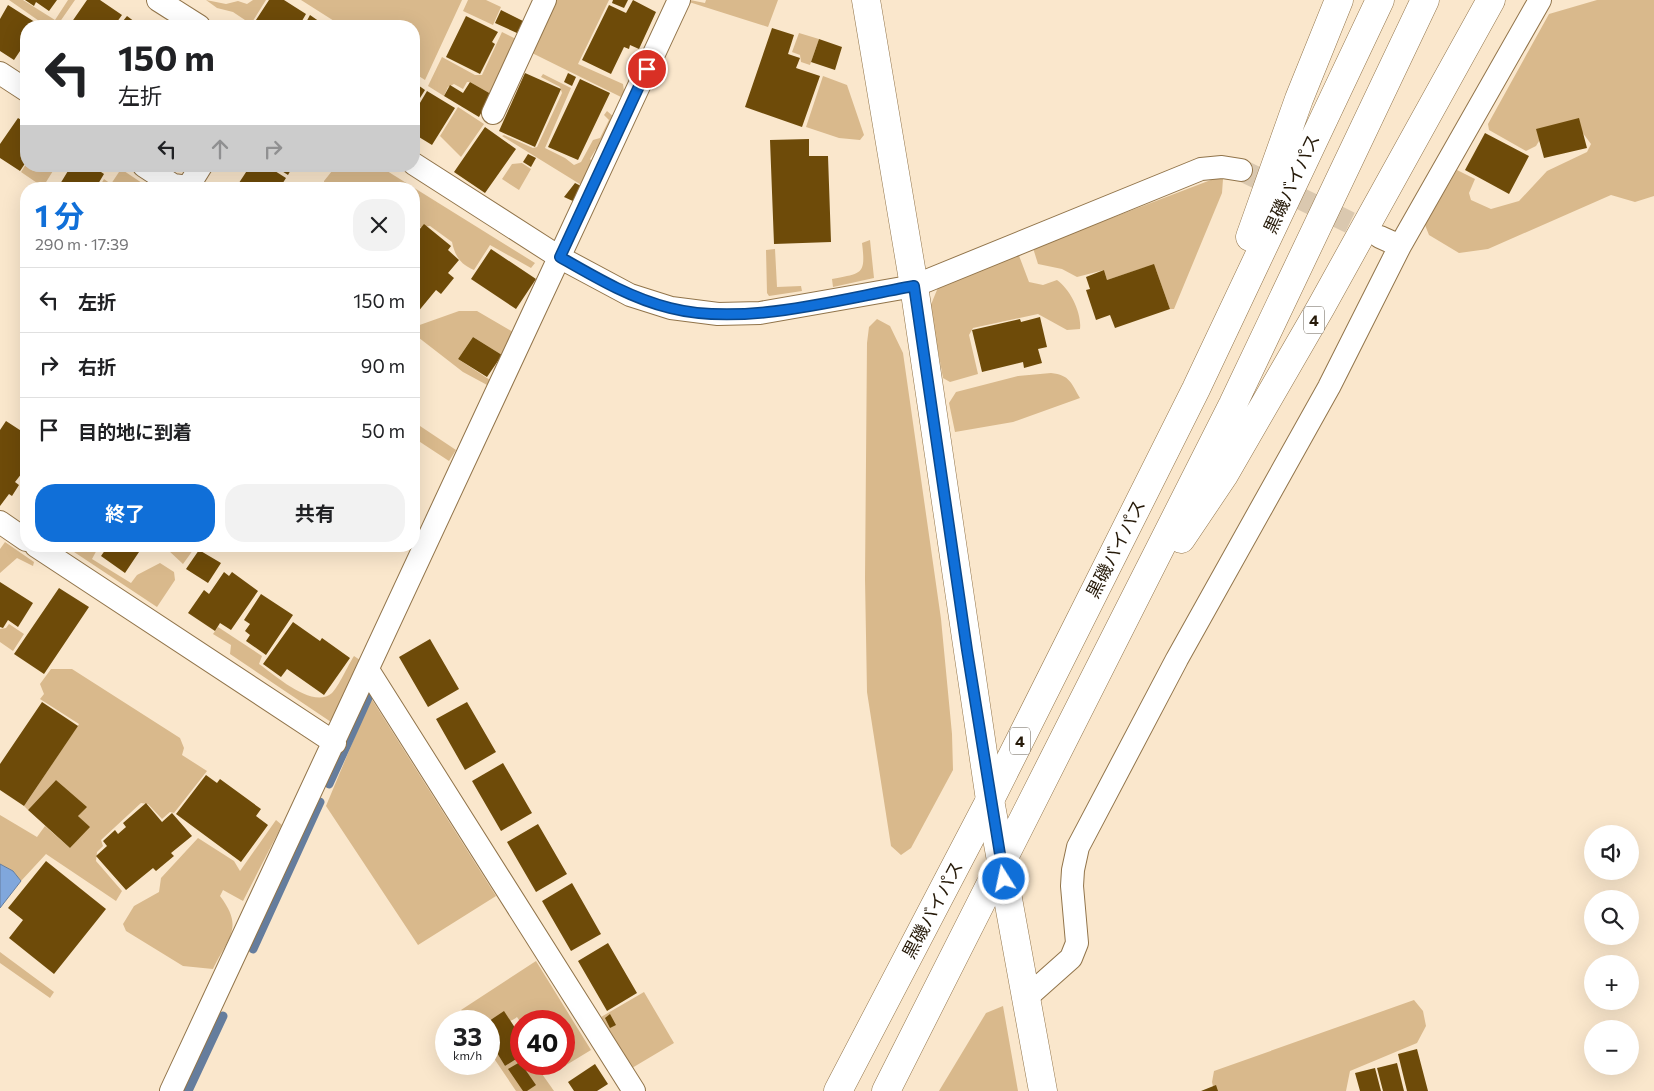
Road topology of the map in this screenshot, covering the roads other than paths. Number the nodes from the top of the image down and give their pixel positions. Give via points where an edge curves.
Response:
1 (158, 0) edge
2 (545, 0) edge
3 (679, 0) edge
4 (866, 0) edge
5 (1339, 0) edge
6 (1380, 0) edge
7 (1425, 0) edge
8 (1491, 0) edge
9 (1540, 0) edge
10 (190, 20) edge
11 (0, 73) edge
12 (20, 86) edge
13 (493, 113) dead end
14 (420, 168) edge
15 (1241, 170) tunnel mouth
16 (153, 172) edge
17 (169, 182) edge
18 (1380, 237) tunnel mouth
19 (1400, 246) junction
20 (560, 257) junction
21 (914, 286) junction
22 (1196, 389) junction
23 (0, 522) edge
24 (20, 536) edge
25 (45, 552) edge
26 (1120, 629) junction
27 (368, 670) junction
28 (335, 743) junction
29 (990, 800) junction
30 (1001, 861) junction
31 (1026, 998) junction
32 (171, 1091) edge
33 (634, 1091) edge
34 (838, 1091) edge
35 (886, 1091) edge
36 (1043, 1091) edge

1 - 10 street
2 - 13 street
3 - 20 street
4 - 21 main road
5 - 22 main road, 4 via 1299,99
6 - 22 main road, 黒磯バイパス / 4
7 - 26 main road, 4 via 1237,395
8 - 26 main road, 4 via 1224,475
9 - 19 street
11 - 12 street
14 - 20 street
15 - 21 street via 1222,166 1202,169
16 - 17 street
18 - 19 street
19 - 31 street via 1329,387 1177,659 1078,847 1072,878 1077,943 1072,958
20 - 21 street via 630,295 671,308 718,314 760,313
20 - 27 street
21 - 29 main road
22 - 29 main road, 黒磯バイパス / 4
23 - 24 street
25 - 28 street
26 - 30 main road, 4
27 - 28 street
27 - 33 street
28 - 32 street
29 - 30 main road
29 - 34 main road, 黒磯バイパス / 4
30 - 31 main road
30 - 35 main road, 4
31 - 36 main road

